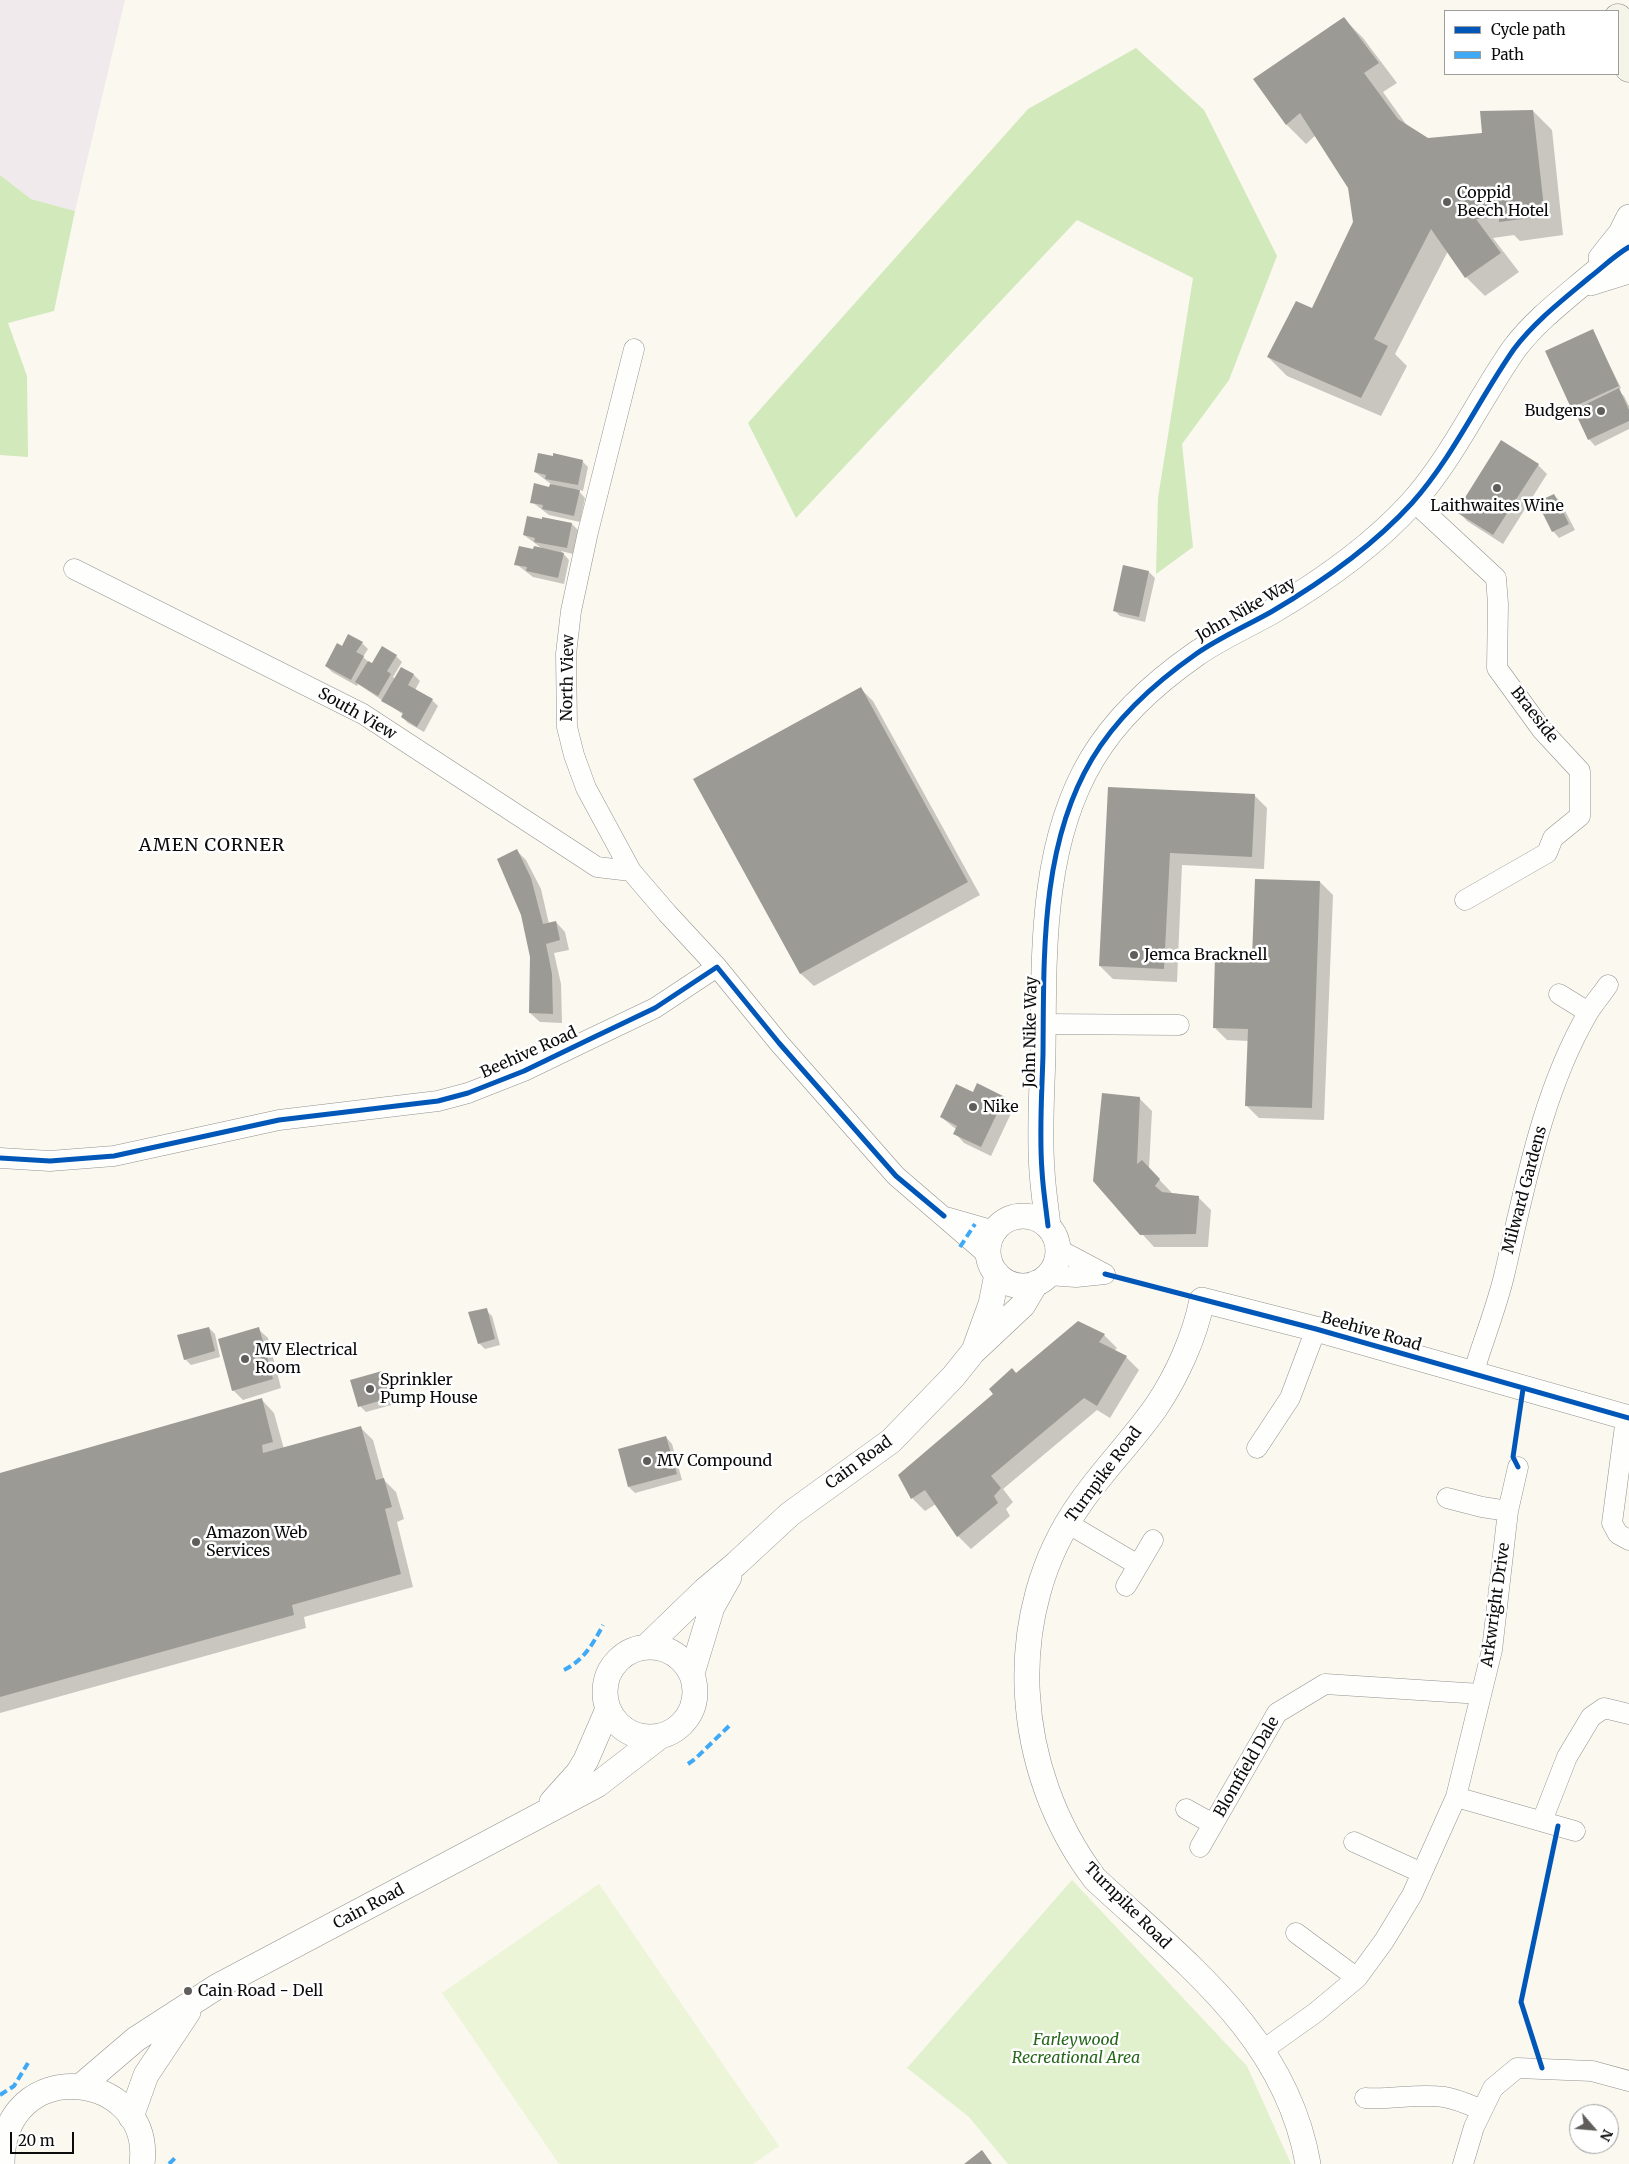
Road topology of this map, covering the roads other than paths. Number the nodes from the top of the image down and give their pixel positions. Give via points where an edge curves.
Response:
1 (1619, 23) edge
2 (1629, 68) edge
3 (1629, 217) edge
4 (1629, 247) edge
5 (1629, 272) edge
6 (1578, 287) junction
7 (634, 349) dead end
8 (1413, 501) junction
9 (74, 569) dead end
10 (631, 871) junction
11 (1465, 900) dead end
12 (718, 967) junction
13 (1608, 985) dead end
14 (1559, 994) dead end
15 (1588, 1012) junction
16 (1043, 1024) junction
17 (1179, 1025) dead end
18 (0, 1158) edge
19 (1042, 1169) junction
20 (944, 1216) junction
21 (1004, 1224) junction
22 (1048, 1226) junction
23 (1058, 1248) junction
24 (993, 1265) junction
25 (1042, 1279) junction
26 (1202, 1300) joint
27 (1316, 1329) junction
28 (973, 1352) junction
29 (1474, 1374) junction
30 (1628, 1418) edge
31 (1257, 1448) dead end
32 (1518, 1467) dead end
33 (1447, 1498) dead end
34 (1508, 1511) junction
35 (1067, 1523) junction
36 (1153, 1540) dead end
37 (1629, 1540) edge
38 (736, 1564) junction
39 (1138, 1565) junction
40 (1126, 1586) dead end
41 (647, 1646) junction
42 (692, 1673) junction
43 (1481, 1694) junction
44 (608, 1709) junction
45 (1629, 1714) edge
46 (659, 1737) junction
47 (1456, 1797) junction
48 (1186, 1809) dead end
49 (544, 1812) junction
50 (1542, 1821) junction
51 (1213, 1824) junction
52 (1575, 1831) dead end
53 (1354, 1842) dead end
54 (1200, 1847) dead end
55 (1422, 1873) junction
56 (1296, 1933) dead end
57 (1357, 1978) junction
58 (195, 2002) junction
59 (1262, 2050) junction
60 (1629, 2081) edge
61 (81, 2086) junction
62 (1365, 2098) dead end
63 (1482, 2110) junction
64 (131, 2117) junction
65 (2, 2164) edge
66 (142, 2164) edge
67 (1308, 2164) edge
68 (1463, 2164) edge

1 - 2 main road
3 - 6 street, John Nike Way via 1621,233
4 - 6 street, John Nike Way
5 - 6 street, John Nike Way
6 - 8 street, John Nike Way via 1550,310 1516,346 1441,466
7 - 10 street, North View via 588,532 571,611 566,654 567,728 574,755 586,788
8 - 11 street, Braeside via 1496,578 1498,668 1542,730 1580,771 1580,816 1554,838 1547,853
8 - 16 street, John Nike Way via 1392,523 1321,581 1198,653 1152,687 1092,758 1057,847 1047,922
9 - 10 street, South View via 363,714 597,867
10 - 12 street, North View
12 - 18 street, Beehive Road via 654,1008 524,1071 438,1101 279,1120 114,1156 50,1161
12 - 20 street via 779,1043 896,1176
13 - 15 street, Milward Gardens
14 - 15 street
15 - 29 street, Milward Gardens via 1549,1100 1503,1278
16 - 17 street
16 - 19 street, John Nike Way
19 - 21 street
19 - 22 street, John Nike Way
20 - 21 street
20 - 24 street
21 - 22 street via 1032,1217
21 - 24 street via 988,1247
22 - 23 street
23 - 25 street via 1058,1258
23 - 25 street via 1105,1274
24 - 25 street via 1005,1281 1015,1285 1026,1286
24 - 28 street, Cain Road via 991,1304
25 - 28 street, Cain Road via 1023,1305
26 - 27 street, Beehive Road
26 - 35 street, Turnpike Road via 1199,1316 1181,1358 1156,1406
27 - 29 street, Beehive Road
27 - 31 street via 1290,1398
28 - 38 street, Cain Road via 953,1378 891,1441 790,1514
29 - 30 street, Beehive Road
30 - 37 street via 1612,1524 1618,1534
32 - 34 street, Arkwright Drive
33 - 34 street
34 - 43 street, Arkwright Drive via 1492,1650
35 - 39 street
35 - 59 street, Turnpike Road via 1042,1579 1027,1652 1027,1704 1037,1764 1072,1844 1095,1879 1235,2012
36 - 39 street
38 - 41 street, Cain Road
38 - 42 street, Cain Road via 712,1607
39 - 40 street
41 - 42 street via 675,1654
41 - 44 street via 630,1651 609,1672 605,1686
42 - 46 street via 696,1696 690,1713 680,1727
43 - 47 street, Arkwright Drive
43 - 51 street, Blomfield Dale via 1325,1684 1277,1713
44 - 46 street via 614,1720 628,1732 646,1738
44 - 49 street, Cain Road via 578,1773
45 - 50 street via 1604,1708 1591,1717 1567,1758
46 - 49 street, Cain Road via 597,1785
47 - 50 street
47 - 55 street, Arkwright Drive
48 - 51 street
49 - 58 street, Cain Road via 262,1962
50 - 52 street
51 - 54 street, Blomfield Dale
53 - 55 street
55 - 57 street, Arkwright Drive via 1384,1941
56 - 57 street
57 - 59 street, Arkwright Drive via 1316,2013
58 - 61 street, Cain Road via 136,2039
58 - 64 street, Cain Road via 146,2075
59 - 67 street, Turnpike Road via 1290,2100
60 - 63 street via 1592,2072 1517,2068 1493,2088
61 - 64 street via 110,2096
61 - 65 street via 63,2086 46,2091 23,2105 6,2131
62 - 63 street via 1447,2097
63 - 68 street
64 - 66 street via 142,2143

